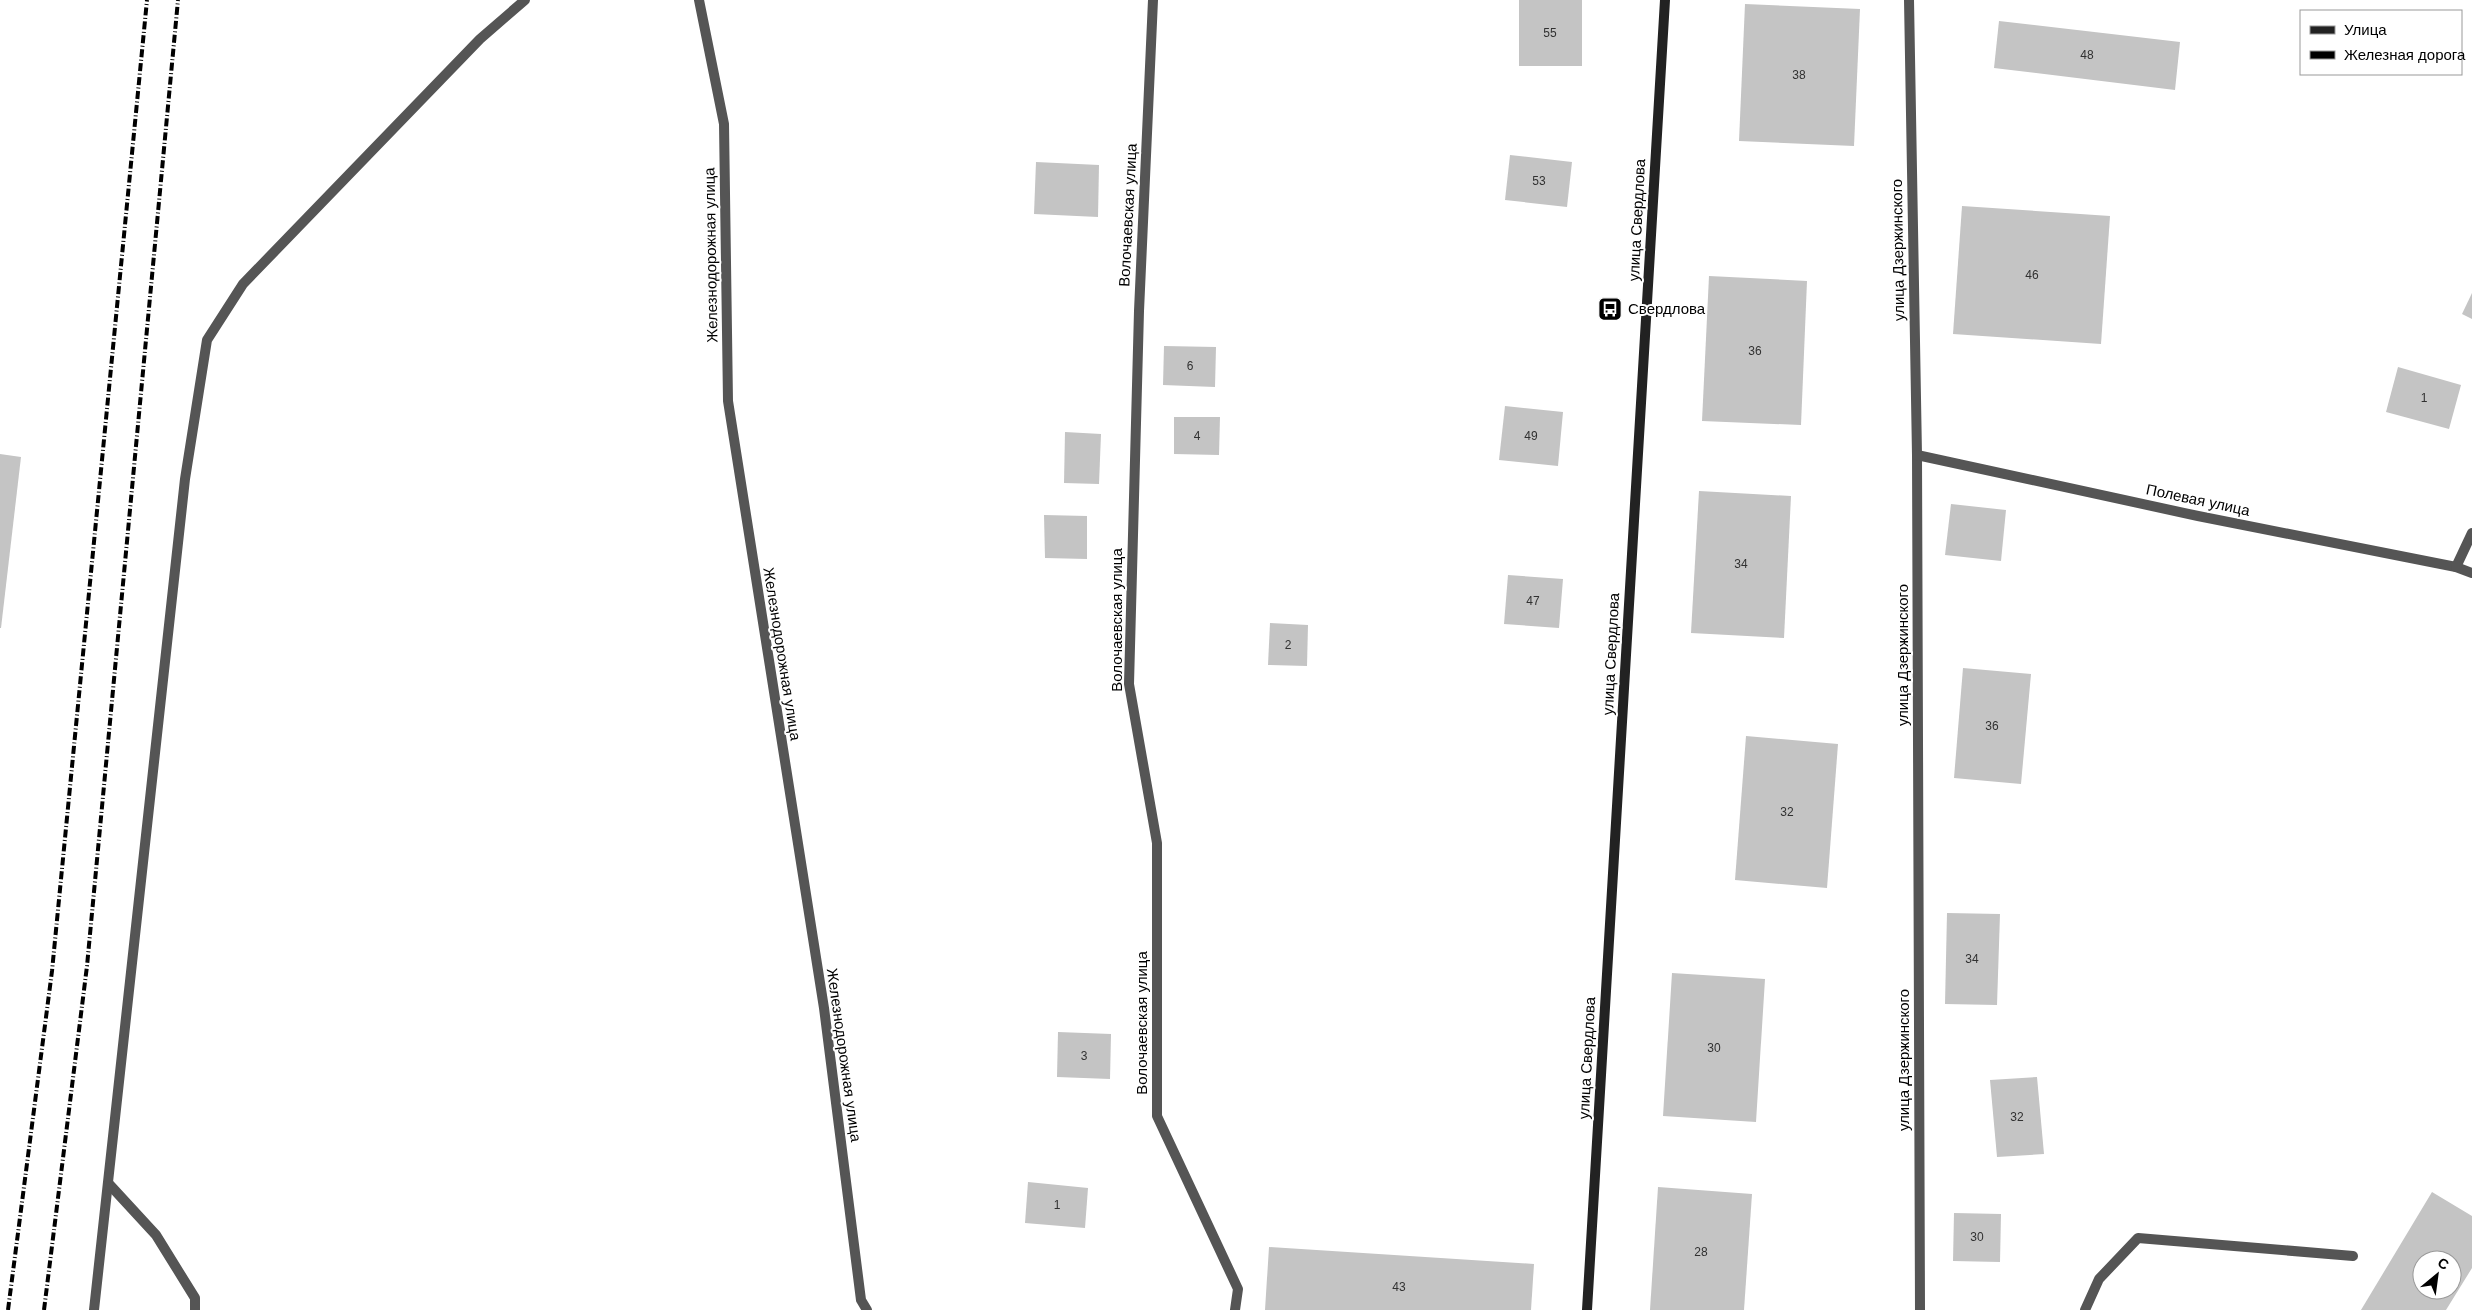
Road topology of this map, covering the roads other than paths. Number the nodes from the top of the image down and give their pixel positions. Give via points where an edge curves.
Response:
1 (525, 0) edge
2 (699, 0) edge
3 (1153, 0) edge
4 (1665, 0) edge
5 (1909, 0) edge
6 (1917, 455) junction
7 (2472, 533) edge
8 (2456, 567) junction
9 (2472, 573) edge
10 (109, 1184) junction
11 (2353, 1256) dead end
12 (94, 1310) edge
13 (195, 1310) edge
14 (867, 1310) edge
15 (1236, 1310) edge
16 (1587, 1310) edge
17 (1920, 1310) edge
18 (2085, 1310) edge

1 - 10 street via 480,39 244,284 207,340 185,479
2 - 14 street, Железнодорожная улица via 724,124 728,401 824,1008 861,1300
3 - 15 street, Волочаевская улица via 1138,321 1129,684 1158,843 1158,1116 1238,1289
4 - 16 street, улица Свердлова
5 - 6 street, улица Дзержинского
6 - 8 street, Полевая улица via 2198,516
6 - 17 street, улица Дзержинского
7 - 8 street
8 - 9 street, Полевая улица
10 - 12 street
10 - 13 street via 156,1235 195,1298
11 - 18 street via 2138,1238 2099,1279

